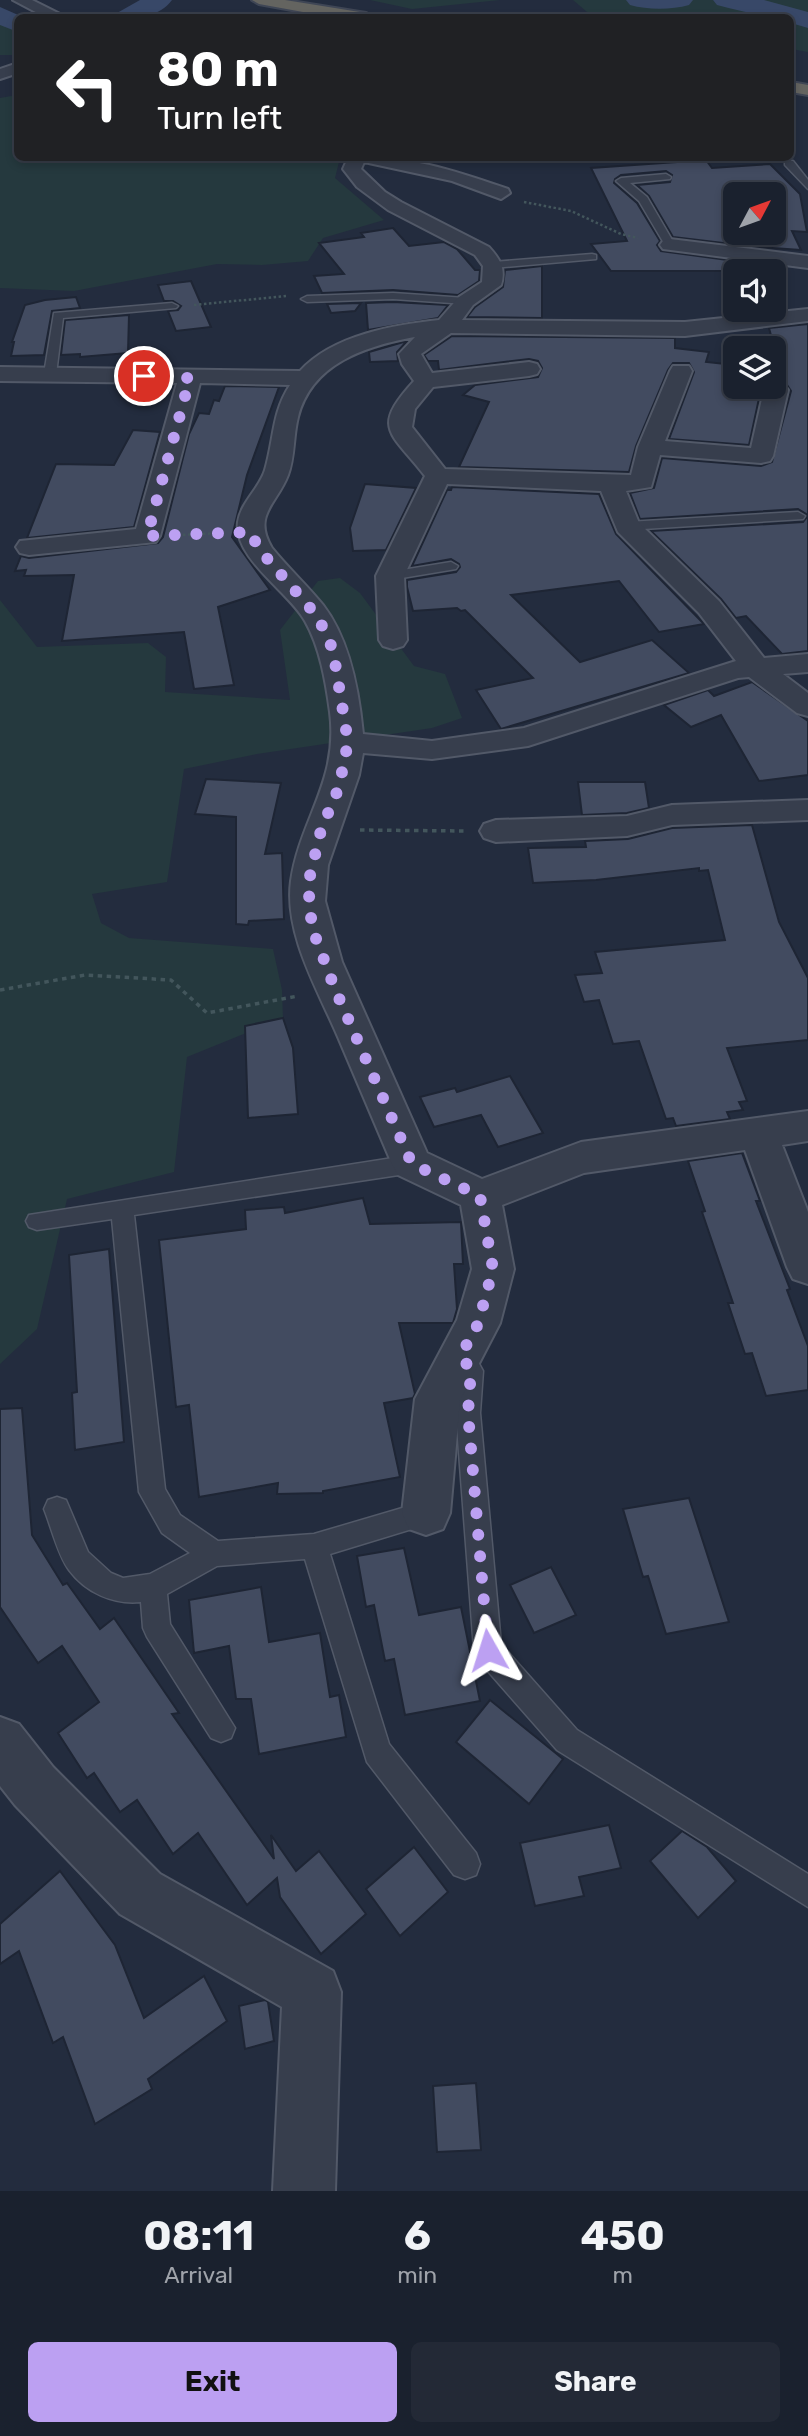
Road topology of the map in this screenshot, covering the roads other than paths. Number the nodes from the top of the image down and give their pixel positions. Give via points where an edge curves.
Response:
1 (20, 0) edge
2 (259, 0) edge
3 (52, 14) edge
4 (342, 14) edge
5 (355, 161) edge
6 (392, 161) edge
7 (789, 163) dead end
8 (666, 177) dead end
9 (808, 186) edge
10 (501, 193) road end
11 (670, 245) joint
12 (592, 257) dead end
13 (805, 259) edge
14 (493, 265) junction
15 (307, 299) road end
16 (466, 301) junction
17 (172, 306) road end
18 (808, 316) edge
19 (446, 326) junction
20 (529, 369) dead end
21 (681, 371) dead end
22 (0, 374) edge
23 (50, 374) junction
24 (190, 378) junction
25 (306, 378) junction
26 (426, 381) junction
27 (784, 399) edge
28 (650, 447) junction
29 (438, 476) junction
30 (611, 484) junction
31 (798, 516) dead end
32 (627, 526) junction
33 (29, 547) dead end
34 (451, 566) dead end
35 (390, 576) junction
36 (393, 640) dead end
37 (808, 663) edge
38 (757, 669) junction
39 (808, 707) edge
40 (348, 742) junction
41 (808, 810) edge
42 (496, 831) road end
43 (808, 1126) edge
44 (758, 1133) junction
45 (412, 1164) junction
46 (480, 1196) junction
47 (122, 1208) junction
48 (37, 1221) dead end
49 (808, 1267) edge
50 (461, 1355) junction
51 (57, 1509) dead end
52 (426, 1513) joint
53 (314, 1546) junction
54 (214, 1554) junction
55 (153, 1587) junction
56 (221, 1728) dead end
57 (0, 1743) edge
58 (465, 1864) dead end
59 (808, 1892) edge
60 (304, 2191) edge

1 - 3 street
2 - 4 highway
5 - 14 street via 352,169 368,187 472,246
6 - 10 street
7 - 9 lane
8 - 11 lane via 621,181 643,199
11 - 13 street
12 - 14 lane
14 - 16 street via 491,285
15 - 16 lane via 393,296
16 - 19 street
17 - 23 lane via 58,315
18 - 19 street via 674,329
19 - 25 street via 421,328 351,348 320,364
19 - 26 street via 410,354
20 - 26 street
21 - 28 street
22 - 23 street
23 - 24 street
24 - 25 street
24 - 33 street via 147,536
25 - 40 street via 289,407 274,478 256,504 251,532 258,548 318,617 333,650
26 - 29 street via 398,422
27 - 28 street via 761,456
28 - 30 street via 642,482
29 - 30 street
29 - 35 street
30 - 32 street
31 - 32 lane
32 - 38 street via 709,607
34 - 35 lane
35 - 36 street
37 - 38 street
38 - 39 street
38 - 40 street via 734,670 528,737 432,750
40 - 45 street via 339,787 321,830 308,884 312,928
41 - 42 street via 671,816 627,826
43 - 44 street
44 - 46 street via 581,1158
44 - 49 street
45 - 46 street
45 - 47 lane
46 - 50 street via 493,1269 478,1324
47 - 48 lane
47 - 54 lane via 152,1492 171,1524
50 - 52 street via 438,1399
50 - 59 lane via 471,1371 468,1413 488,1650 568,1740
51 - 55 lane via 78,1561 102,1581 122,1591
52 - 53 lane
53 - 54 lane
53 - 58 lane via 377,1752
54 - 55 lane
55 - 56 lane via 157,1628
57 - 60 street via 34,1786 140,1894 312,1992

